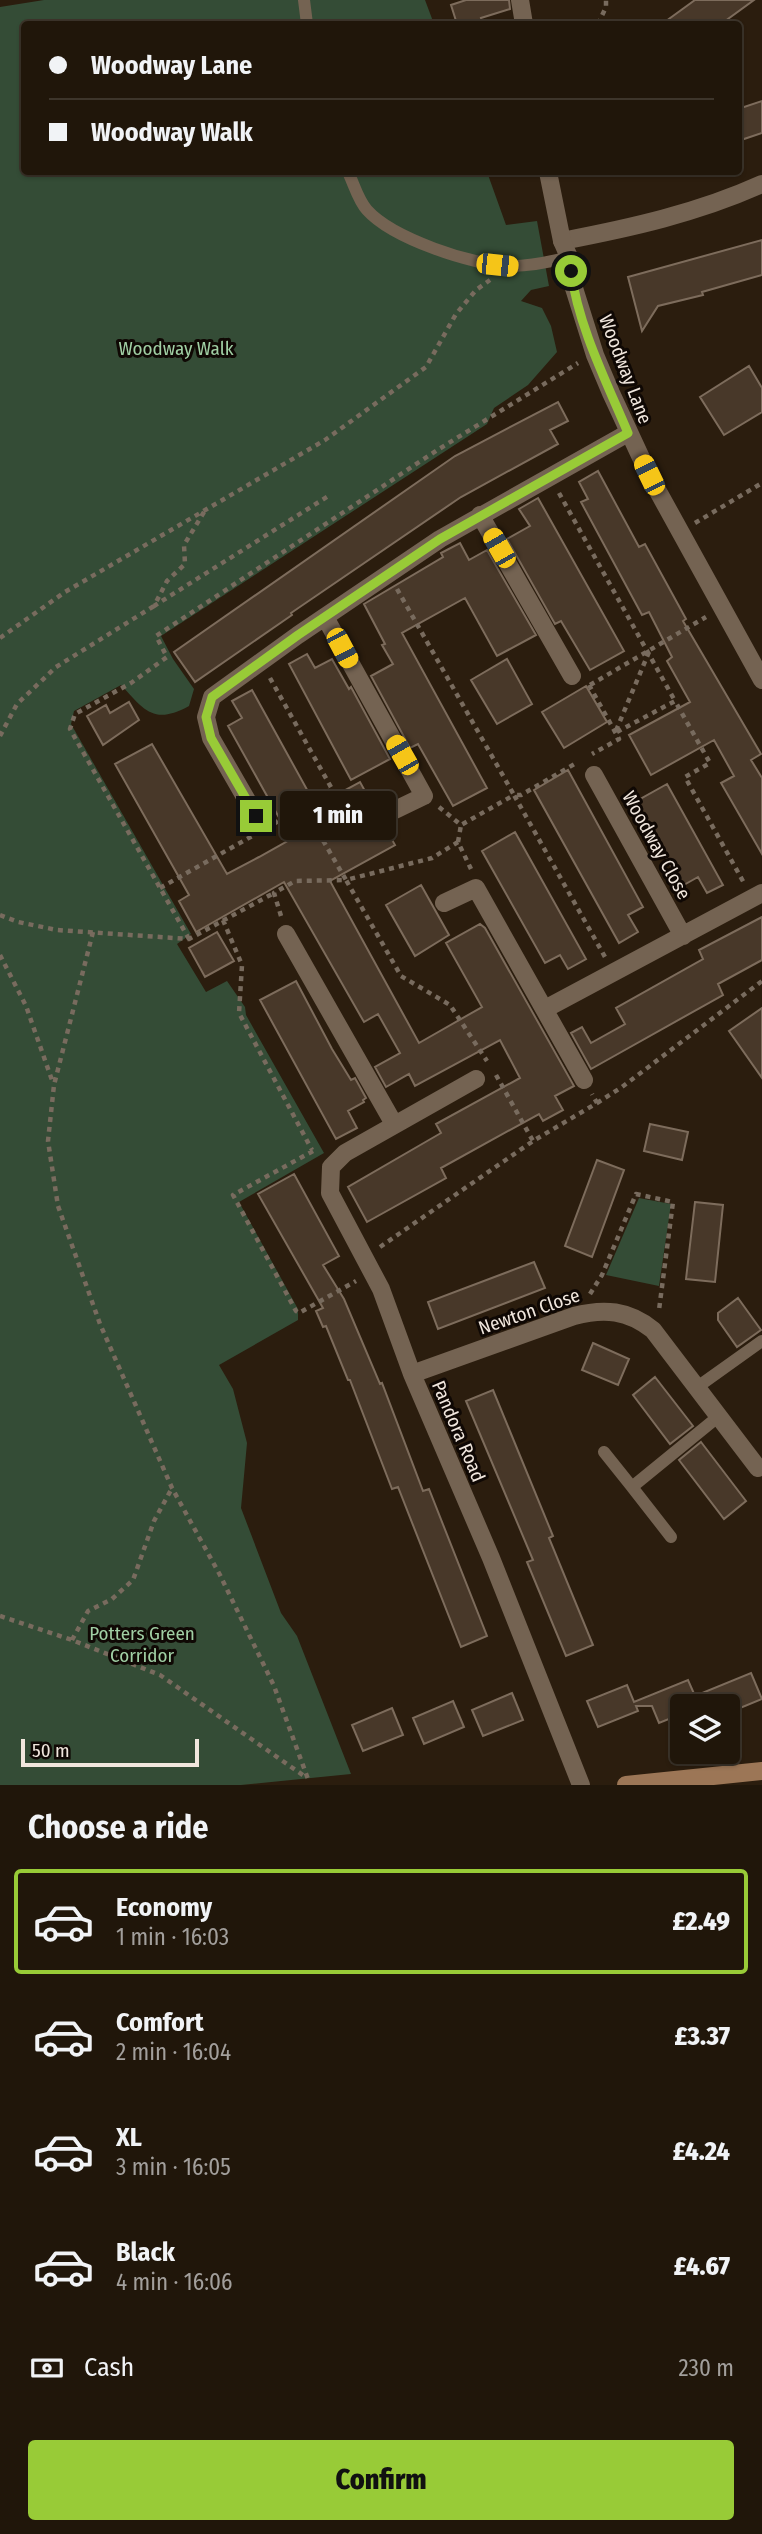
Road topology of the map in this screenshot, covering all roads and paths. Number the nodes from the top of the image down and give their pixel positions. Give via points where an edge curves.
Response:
1 (304, 0) edge
2 (520, 0) edge
3 (606, 0) edge
4 (307, 21) edge
5 (524, 21) edge
6 (599, 21) edge
7 (349, 175) edge
8 (549, 175) edge
9 (762, 184) edge
10 (566, 249) junction
11 (512, 266) junction
12 (595, 355) junction
13 (628, 433) junction
14 (550, 477) junction
15 (762, 483) edge
16 (330, 495) dead end
17 (205, 511) junction
18 (480, 515) junction
19 (680, 533) junction
20 (388, 573) junction
21 (154, 606) junction
22 (722, 608) junction
23 (325, 617) junction
24 (0, 638) edge
25 (649, 652) junction
26 (261, 662) junction
27 (572, 676) joint
28 (762, 680) edge
29 (589, 685) junction
30 (674, 701) junction
31 (615, 733) junction
32 (0, 736) edge
33 (594, 775) dead end
34 (514, 795) junction
35 (424, 796) junction
36 (303, 806) junction
37 (395, 810) dead end
38 (260, 823) junction
39 (461, 825) junction
40 (458, 842) junction
41 (346, 880) junction
42 (160, 888) junction
43 (476, 888) junction
44 (274, 893) junction
45 (757, 896) edge
46 (444, 903) dead end
47 (0, 915) edge
48 (223, 920) junction
49 (93, 932) junction
50 (286, 934) joint
51 (683, 936) junction
52 (189, 939) junction
53 (0, 955) edge
54 (614, 972) junction
55 (762, 981) edge
56 (545, 1009) junction
57 (476, 1079) dead end
58 (584, 1080) joint
59 (54, 1085) junction
60 (597, 1103) junction
61 (394, 1124) junction
62 (533, 1141) junction
63 (313, 1151) junction
64 (331, 1167) junction
65 (368, 1265) junction
66 (574, 1316) junction
67 (762, 1340) edge
68 (662, 1342) junction
69 (412, 1374) junction
70 (696, 1388) junction
71 (719, 1416) junction
72 (604, 1452) dead end
73 (758, 1468) dead end
74 (632, 1487) junction
75 (173, 1488) junction
76 (671, 1537) dead end
77 (0, 1616) edge
78 (72, 1640) junction
79 (762, 1772) edge
80 (581, 1785) edge
81 (626, 1785) edge

1 - 4 lane
2 - 5 street
3 - 6 path
7 - 11 lane via 365,207 393,230 456,256
8 - 10 street, Woodway Lane
9 - 10 street
10 - 11 lane via 546,263
10 - 12 street, Woodway Lane
11 - 17 path via 476,290 456,314 426,367 325,440
12 - 13 street, Woodway Lane
12 - 42 path via 439,449 156,636 167,657 75,714 70,729
13 - 14 street
13 - 19 street, Woodway Lane
14 - 18 street
14 - 25 path
15 - 19 path
16 - 21 path
17 - 21 path via 184,545 186,564 167,581
17 - 24 path via 65,592
18 - 20 street
18 - 27 street
19 - 22 street, Woodway Lane
20 - 23 street
20 - 34 path
21 - 32 path via 56,667 17,704
22 - 25 path
22 - 28 street, Woodway Lane
23 - 26 street
23 - 35 street
25 - 29 path
25 - 30 path
25 - 31 path
26 - 36 path via 332,789
26 - 38 street via 212,697 206,717 211,738
27 - 29 path via 585,677
29 - 31 path
30 - 31 path
30 - 45 path via 710,763 685,777
31 - 34 path via 619,739
33 - 51 street, Woodway Close
34 - 39 path
34 - 54 path
35 - 37 street
35 - 39 path
36 - 38 path
36 - 41 path
38 - 42 path
39 - 40 path
40 - 41 path via 432,858
40 - 43 path
41 - 44 path via 295,881
41 - 62 path via 401,976 450,1006
42 - 52 path
43 - 46 street
43 - 56 street
44 - 48 path
44 - 50 path
45 - 51 street
47 - 49 path via 57,930
48 - 52 path
48 - 63 path via 242,965 239,1013
49 - 52 path
49 - 59 path
50 - 61 street
51 - 54 street
53 - 59 path via 26,1006
54 - 56 street
55 - 60 path
56 - 58 street
57 - 61 street
58 - 60 path
59 - 75 path via 48,1141 58,1206 100,1324
60 - 62 path
61 - 64 street via 345,1153
62 - 65 path
63 - 64 path
63 - 65 path via 233,1195 299,1313
64 - 65 street, Pandora Road via 330,1193
65 - 69 street, Pandora Road
66 - 68 street, Newton Close via 592,1311 625,1313 639,1319
66 - 68 path via 603,1275 636,1194 673,1202 659,1314
66 - 69 street, Newton Close
67 - 70 lane
68 - 70 street, Newton Close
69 - 80 street, Pandora Road
70 - 71 street, Newton Close
71 - 73 street, Newton Close
71 - 74 lane
72 - 74 lane
74 - 76 lane
75 - 78 path via 133,1580 112,1599 88,1611
75 - 78 path via 274,1686 308,1779 160,1675
77 - 78 path
79 - 81 main road

